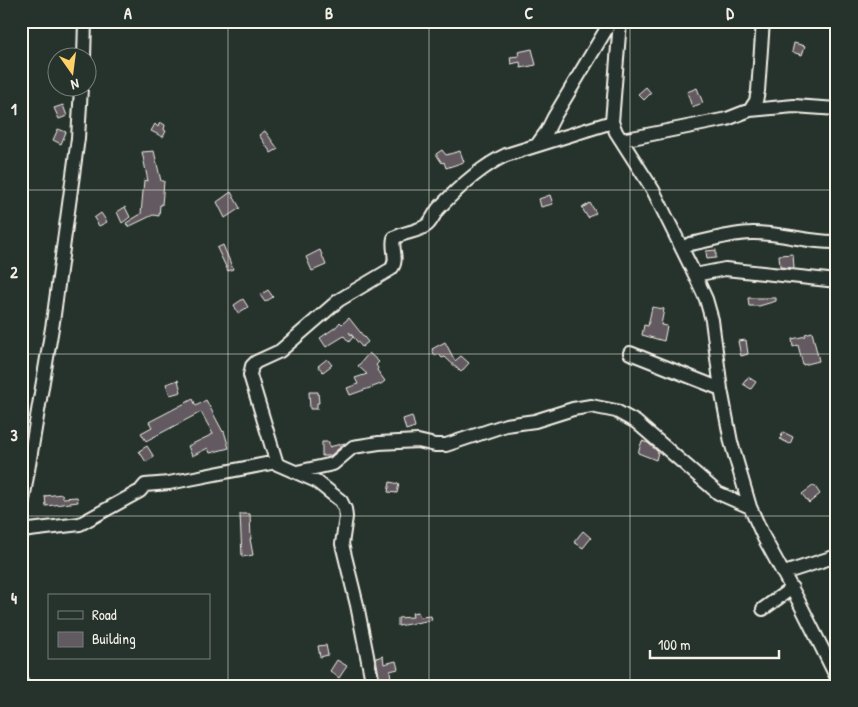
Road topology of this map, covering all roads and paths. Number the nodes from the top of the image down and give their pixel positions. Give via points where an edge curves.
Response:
1 (85, 21) edge
2 (620, 21) edge
3 (763, 21) edge
4 (604, 25) edge
5 (619, 36) junction
6 (84, 48) edge
7 (80, 98) edge
8 (750, 110) junction
9 (837, 110) edge
10 (612, 122) junction
11 (622, 140) junction
12 (537, 145) junction
13 (837, 242) edge
14 (682, 249) junction
15 (695, 275) junction
16 (837, 281) edge
17 (630, 353) dead end
18 (721, 389) junction
19 (276, 462) junction
20 (297, 472) junction
21 (750, 507) junction
22 (21, 512) edge
23 (21, 531) edge
24 (837, 556) edge
25 (784, 573) junction
26 (792, 588) junction
27 (763, 609) dead end
28 (837, 678) edge
29 (21, 682) edge
30 (22, 686) edge
31 (373, 686) edge

1 - 6 street
2 - 5 street
3 - 8 street via 758,91
4 - 5 street
4 - 12 street
5 - 10 street
7 - 22 street via 53,322
8 - 9 street via 794,106
8 - 11 street via 727,119
10 - 11 street
10 - 12 street
11 - 14 street via 653,190
12 - 19 street via 500,158 473,176 436,211 426,226 394,238 396,260 391,269 340,300 280,351 252,366 250,375
13 - 14 street via 749,232 690,244
14 - 15 street
15 - 16 street via 725,269
15 - 18 street via 712,320
17 - 18 street
18 - 21 street via 731,442
19 - 20 street
19 - 23 street via 145,485 140,491 80,524
20 - 21 street via 333,464 353,447 418,441 446,445 506,424 535,421 591,406 616,411 636,422 718,493
20 - 31 street via 316,481 344,505 346,517 342,544
21 - 25 street
24 - 25 street
25 - 26 street
26 - 27 street
26 - 28 street
29 - 30 street

